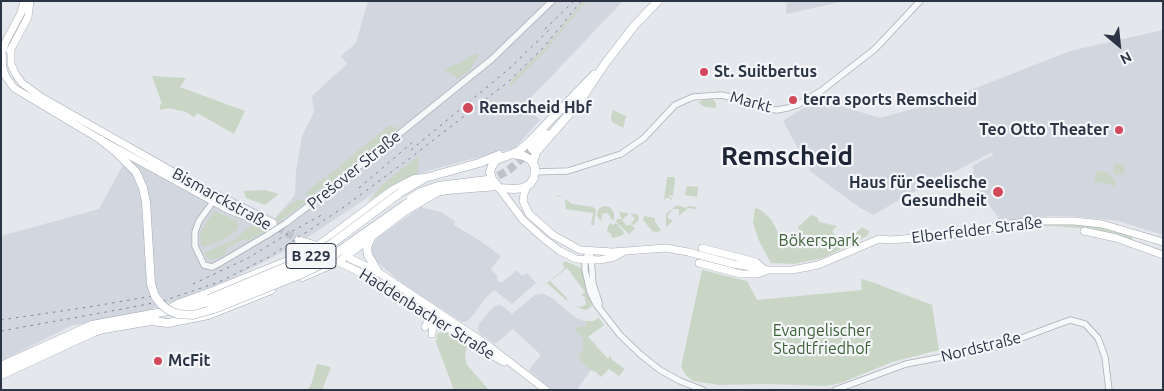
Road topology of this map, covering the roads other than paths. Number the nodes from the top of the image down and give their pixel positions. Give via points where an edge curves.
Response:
1 (24, 1) edge
2 (30, 1) edge
3 (552, 1) edge
4 (658, 1) edge
5 (920, 1) edge
6 (19, 17) junction
7 (16, 39) junction
8 (11, 49) junction
9 (604, 65) junction
10 (3, 69) edge
11 (590, 88) junction
12 (88, 128) junction
13 (100, 140) junction
14 (532, 149) tunnel mouth
15 (510, 155) junction
16 (135, 159) junction
17 (155, 162) junction
18 (533, 163) junction
19 (536, 172) junction
20 (425, 178) junction
21 (486, 180) tunnel mouth
22 (527, 186) junction
23 (498, 187) junction
24 (436, 192) junction
25 (215, 198) junction
26 (406, 204) junction
27 (1084, 231) dead end
28 (1146, 236) junction
29 (371, 237) junction
30 (299, 240) joint
31 (1163, 242) edge
32 (316, 248) junction
33 (702, 248) dead end
34 (1142, 248) junction
35 (339, 251) junction
36 (590, 251) junction
37 (626, 251) junction
38 (1163, 254) edge
39 (347, 256) junction
40 (297, 257) junction
41 (588, 259) junction
42 (337, 262) junction
43 (698, 263) dead end
44 (767, 270) junction
45 (378, 272) junction
46 (210, 302) junction
47 (426, 303) junction
48 (414, 306) junction
49 (166, 312) junction
50 (433, 319) junction
51 (151, 321) junction
52 (448, 324) junction
53 (466, 335) junction
54 (472, 344) junction
55 (489, 346) junction
56 (27, 354) junction
57 (29, 362) junction
58 (1, 366) edge
59 (516, 367) junction
60 (1, 375) edge
61 (546, 390) edge
62 (703, 390) edge
63 (835, 390) edge
64 (1109, 390) edge

1 - 6 main road
2 - 7 main road via 28,17
3 - 25 street, Prešover Straße, bridge via 492,59 327,192 286,223 212,267 204,265 195,246 194,232
4 - 9 main road, B 229
5 - 19 street, Markt via 880,45 811,98 797,105 781,110 768,109 721,95 700,95 681,101 639,143 621,154 568,171
6 - 7 main road via 21,23
6 - 10 main road via 2,52
7 - 8 main road
8 - 10 main road
8 - 12 main road, Bismarckstraße via 12,67 22,83
9 - 11 main road, B 229
9 - 15 main road, B 229 via 524,147
10 - 12 main road, Bismarckstraße via 14,88
11 - 14 main road
11 - 18 main road, B 229 via 535,154
12 - 13 main road, Bismarckstraße
12 - 17 main road, Bismarckstraße
13 - 16 main road, Bismarckstraße
13 - 35 main road, bridge via 136,172 143,188 151,284 159,302 170,311 193,315 214,310 309,271
15 - 18 main road via 528,158
15 - 20 main road, B 229 via 500,155
15 - 23 main road, B 229 via 496,160 492,166 492,179
16 - 17 main road via 140,157
16 - 25 main road, Bismarckstraße
17 - 25 main road, Bismarckstraße
18 - 19 main road
19 - 22 main road
20 - 32 main road, B 229 via 414,179 393,190
20 - 46 main road, B 229, bridge via 314,254
21 - 26 main road via 438,186 416,194
22 - 23 main road, B 229 via 514,189
22 - 36 main road via 523,201 529,214 563,241 580,250
23 - 24 main road, B 229
23 - 41 main road via 523,220 544,239 574,258
24 - 26 main road, B 229
24 - 29 main road, B 229
25 - 25 main road, Bismarckstraße via 235,212 277,228 274,224
26 - 35 main road, B 229
27 - 34 main road
28 - 31 main road, Elberfelder Straße
28 - 34 main road
28 - 44 main road, Elberfelder Straße via 1107,225 1058,220 1008,224 951,235 878,240 818,265
29 - 39 main road, B 229
29 - 45 main road via 367,252
30 - 32 main road
30 - 40 main road via 301,250
32 - 39 main road
32 - 40 main road, B 229
32 - 42 main road
33 - 44 main road via 756,262
34 - 38 main road
35 - 46 main road, B 229, bridge
36 - 37 main road
36 - 41 street
37 - 41 main road via 614,257
37 - 44 main road via 675,249
39 - 42 main road, B 229
39 - 45 main road, Haddenbacher Straße
40 - 49 main road, B 229 via 178,304
41 - 62 street via 587,283 596,304 625,340 648,362
42 - 48 main road, Haddenbacher Straße via 362,272
42 - 51 main road, B 229 via 208,316 168,323
43 - 44 main road via 741,274
45 - 47 main road, Haddenbacher Straße
46 - 49 main road, B 229
46 - 51 main road, B 229 via 177,316
47 - 50 main road
47 - 52 main road, Haddenbacher Straße
48 - 50 main road, Haddenbacher Straße
48 - 50 main road via 425,327
49 - 56 main road, B 229 via 92,325
50 - 52 main road via 441,317
50 - 52 main road via 432,334
51 - 57 main road, B 229 via 94,332
52 - 53 main road, Haddenbacher Straße
53 - 54 main road, Haddenbacher Straße
53 - 55 main road, Haddenbacher Straße
54 - 55 main road
54 - 59 main road, Haddenbacher Straße
55 - 59 main road, Haddenbacher Straße
56 - 57 main road
56 - 58 main road, B 229
57 - 60 main road, B 229
59 - 61 main road, Haddenbacher Straße
63 - 64 street, Nordstraße via 906,364 1000,346 1070,320 1085,324 1098,338 1105,357

